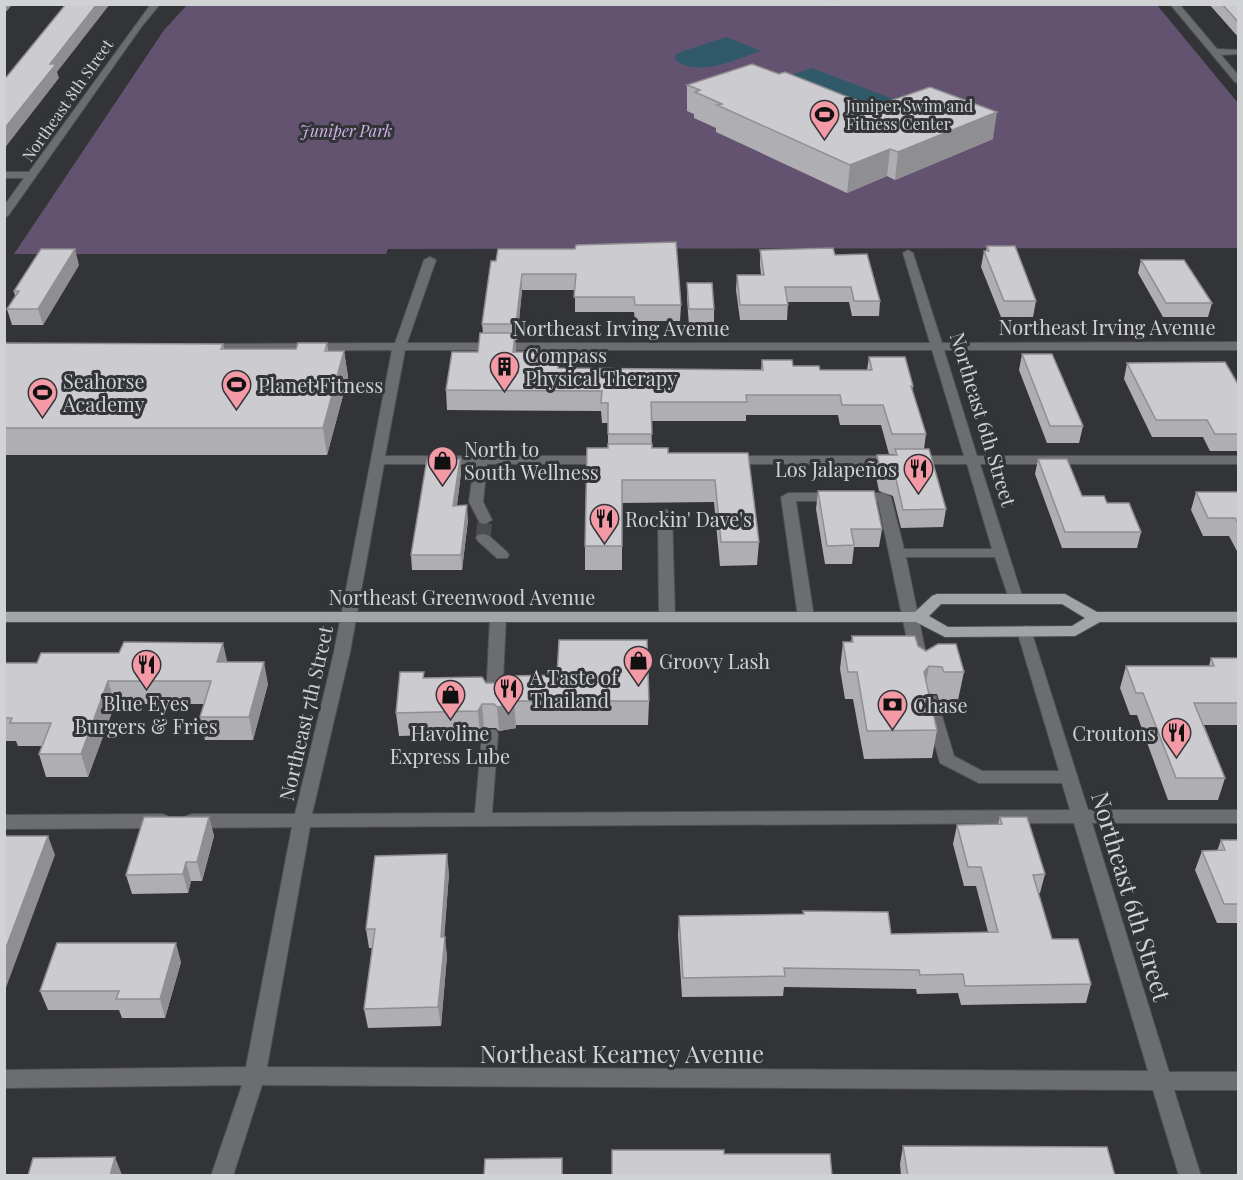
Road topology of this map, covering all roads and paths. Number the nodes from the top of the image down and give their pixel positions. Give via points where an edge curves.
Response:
1 (156, 4) edge
2 (1174, 4) edge
3 (1216, 52) junction
4 (1239, 52) edge
5 (1239, 80) edge
6 (4, 176) edge
7 (33, 176) junction
8 (4, 213) edge
9 (908, 253) dead end
10 (430, 260) dead end
11 (939, 346) junction
12 (1239, 346) edge
13 (184, 347) edge
14 (399, 348) junction
15 (379, 460) junction
16 (481, 460) junction
17 (620, 460) edge
18 (714, 460) edge
19 (974, 460) junction
20 (1239, 460) edge
21 (665, 513) dead end
22 (485, 520) tunnel mouth
23 (483, 538) dead end
24 (1001, 553) junction
25 (898, 554) junction
26 (502, 555) dead end
27 (1015, 599) junction
28 (4, 617) edge
29 (349, 617) junction
30 (498, 617) junction
31 (668, 617) junction
32 (806, 617) junction
33 (914, 617) junction
34 (1239, 617) edge
35 (1096, 618) junction
36 (1025, 631) junction
37 (923, 671) edge
38 (494, 700) edge
39 (930, 700) edge
40 (490, 734) dead end
41 (1070, 777) junction
42 (1081, 816) junction
43 (1239, 816) edge
44 (483, 819) junction
45 (302, 820) junction
46 (4, 822) edge
47 (255, 1076) junction
48 (4, 1079) edge
49 (1239, 1081) edge
50 (1162, 1082) junction
51 (222, 1176) edge
52 (1190, 1176) edge

1 - 7 street, Northeast 8th Street
2 - 3 street
3 - 4 street
3 - 5 street
6 - 7 street
7 - 8 street, Northeast 8th Street
9 - 11 street, Northeast 6th Street
10 - 14 street, Northeast 7th Street
11 - 12 street, Northeast Irving Avenue
11 - 14 street, Northeast Irving Avenue
11 - 19 street, Northeast 6th Street
13 - 14 street, Northeast Irving Avenue
14 - 15 street, Northeast 7th Street
15 - 16 street
15 - 29 street, Northeast 7th Street
16 - 17 street
16 - 22 street via 476,502
18 - 19 street
19 - 20 street
19 - 24 street, Northeast 6th Street
21 - 31 street
23 - 26 street
24 - 25 street
24 - 27 street, Northeast 6th Street
25 - 32 street via 885,497 788,497
25 - 33 street
27 - 33 main road via 937,599
27 - 35 main road via 1065,599
28 - 29 main road, Northeast Greenwood Avenue
29 - 30 main road, Northeast Greenwood Avenue
29 - 45 street, Northeast 7th Street
30 - 31 main road, Northeast Greenwood Avenue
30 - 38 street
31 - 32 main road, Northeast Greenwood Avenue
32 - 33 main road, Northeast Greenwood Avenue
33 - 36 main road, Northeast Greenwood Avenue via 945,632
33 - 37 street
34 - 35 main road, Northeast Greenwood Avenue
35 - 36 main road, Northeast Greenwood Avenue via 1075,631
36 - 41 street, Northeast 6th Street
39 - 41 street via 946,759 979,777
40 - 44 street
41 - 42 street, Northeast 6th Street
42 - 43 street
42 - 44 street
42 - 50 street, Northeast 6th Street
44 - 45 street
45 - 46 street
45 - 47 street, Northeast 7th Street
47 - 48 street, Northeast Kearney Avenue
47 - 50 street, Northeast Kearney Avenue
47 - 51 street, Northeast 7th Street
49 - 50 street, Northeast Kearney Avenue
50 - 52 street, Northeast 6th Street

